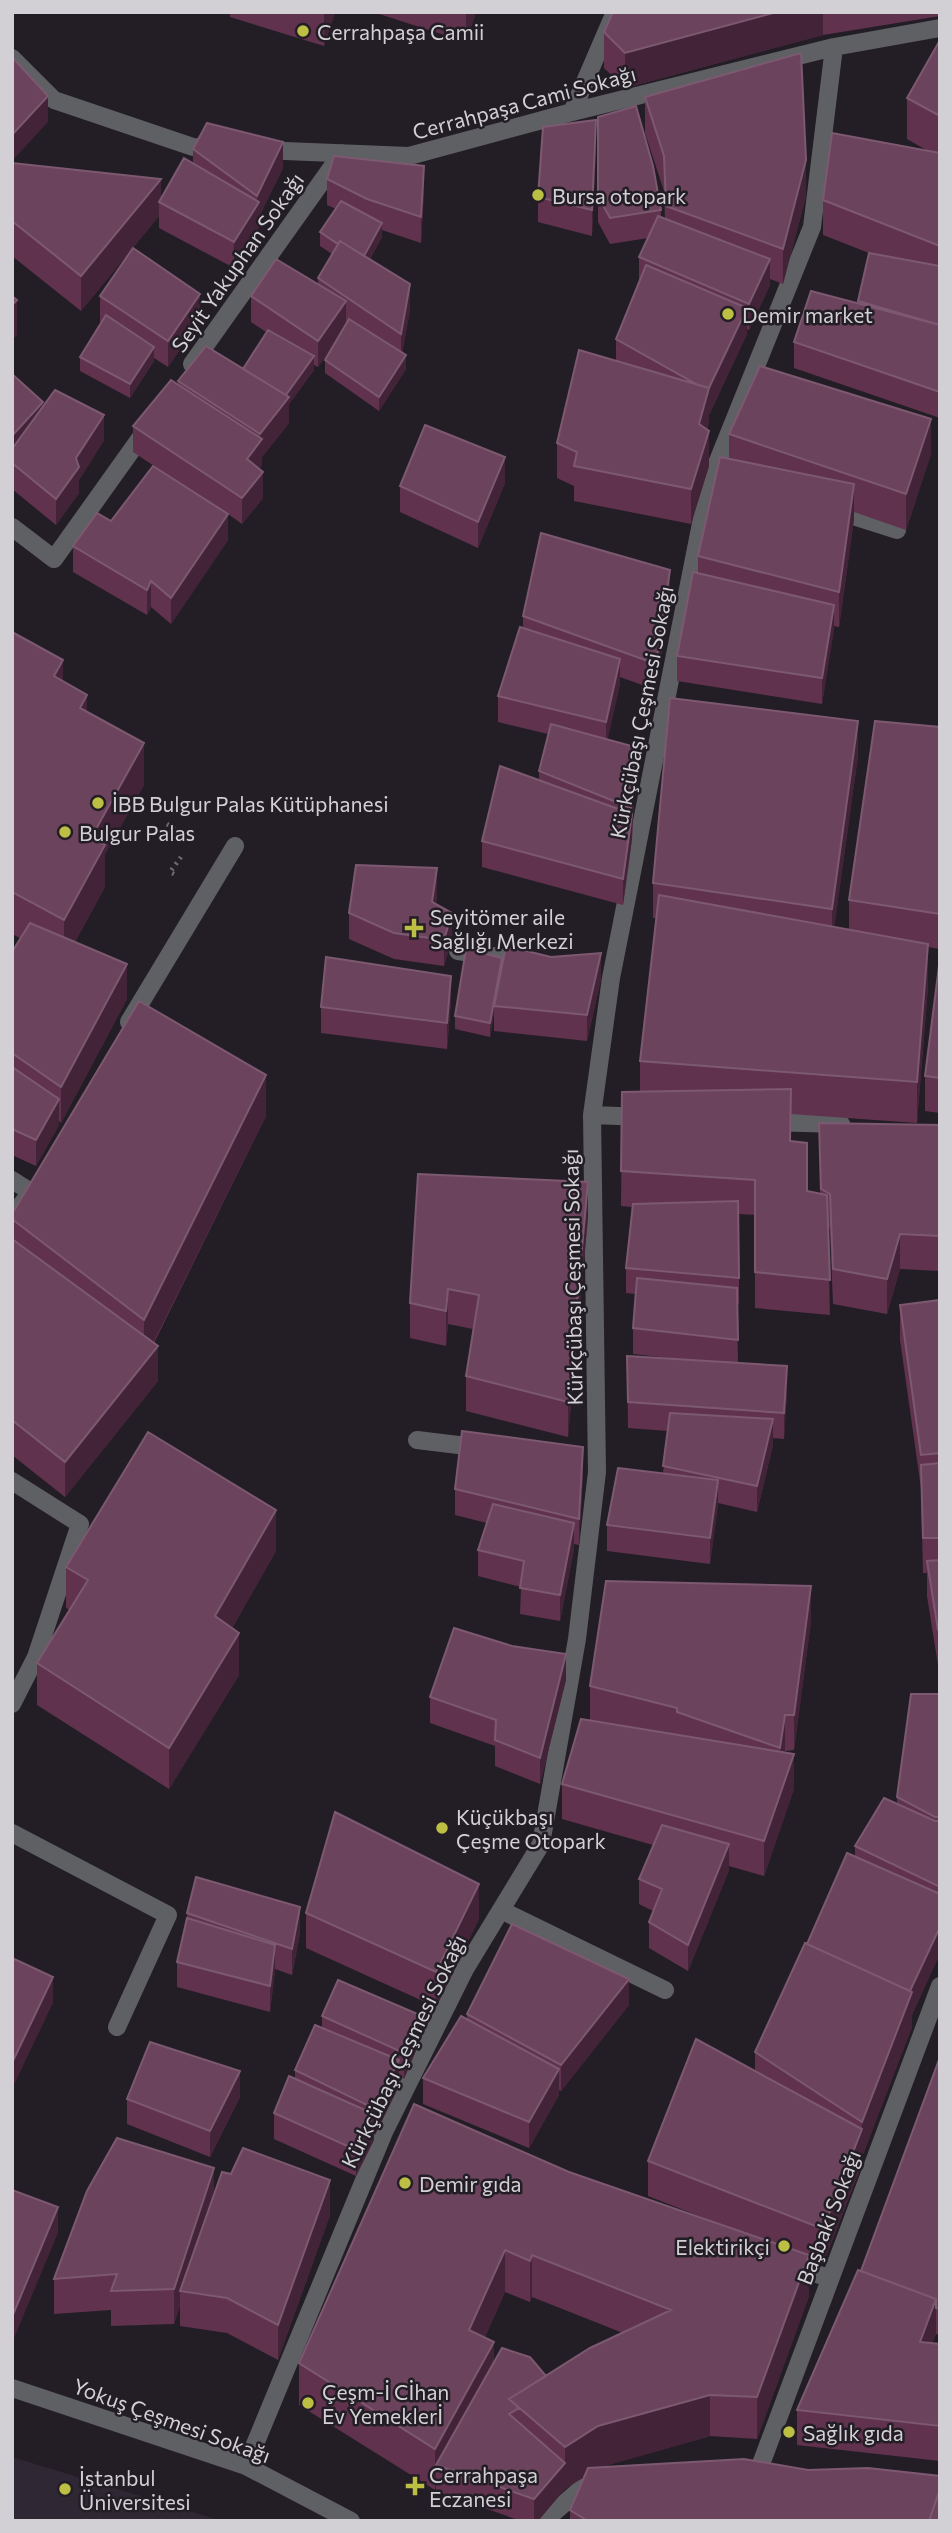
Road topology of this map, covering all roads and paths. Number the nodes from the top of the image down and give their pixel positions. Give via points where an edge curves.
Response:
1 (615, 12) edge
2 (940, 28) edge
3 (834, 47) junction
4 (12, 58) edge
5 (572, 112) junction
6 (342, 153) junction
7 (182, 379) edge
8 (158, 412) edge
9 (818, 505) edge
10 (12, 527) edge
11 (897, 530) dead end
12 (167, 824) dead end
13 (192, 840) dead end
14 (235, 846) dead end
15 (458, 951) dead end
16 (548, 964) edge
17 (121, 1037) edge
18 (592, 1115) junction
19 (662, 1118) edge
20 (745, 1121) edge
21 (856, 1125) edge
22 (12, 1180) edge
23 (12, 1217) edge
24 (417, 1440) dead end
25 (500, 1450) edge
26 (12, 1480) edge
27 (12, 1704) edge
28 (12, 1833) edge
29 (501, 1910) junction
30 (940, 1986) edge
31 (665, 1990) dead end
32 (117, 2027) dead end
33 (764, 2257) edge
34 (829, 2278) junction
35 (12, 2388) edge
36 (246, 2466) junction
37 (761, 2466) edge
38 (624, 2483) edge
39 (351, 2521) edge
40 (544, 2521) edge

1 - 5 street
2 - 3 street, Cerrahpaşa Cami Sokağı
3 - 5 street, Cerrahpaşa Cami Sokağı
3 - 18 street, Kürkçübaşı Çeşmesi Sokağı via 812,227 720,475 707,497 606,973
4 - 6 street, Cerrahpaşa Cami Sokağı via 54,100 192,147
5 - 6 street, Cerrahpaşa Cami Sokağı via 409,156
6 - 7 street, Seyit Yakuphan Sokağı
8 - 10 street via 54,559
9 - 11 street
12 - 13 path
14 - 17 street
15 - 16 street
18 - 19 street
18 - 29 street, Kürkçübaşı Çeşmesi Sokağı via 590,1461 577,1639 541,1844
20 - 21 street
22 - 23 street via 34,1186
24 - 25 street
26 - 27 street via 80,1524 36,1657
28 - 32 street via 168,1915
29 - 31 street
29 - 36 street, Kürkçübaşı Çeşmesi Sokağı via 465,1969
30 - 34 street, Başbaki Sokağı
33 - 34 street
34 - 37 street, Başbaki Sokağı
35 - 36 street, Yokuş Çeşmesi Sokağı
36 - 39 street, Yokuş Çeşmesi Sokağı
38 - 40 street via 582,2488

